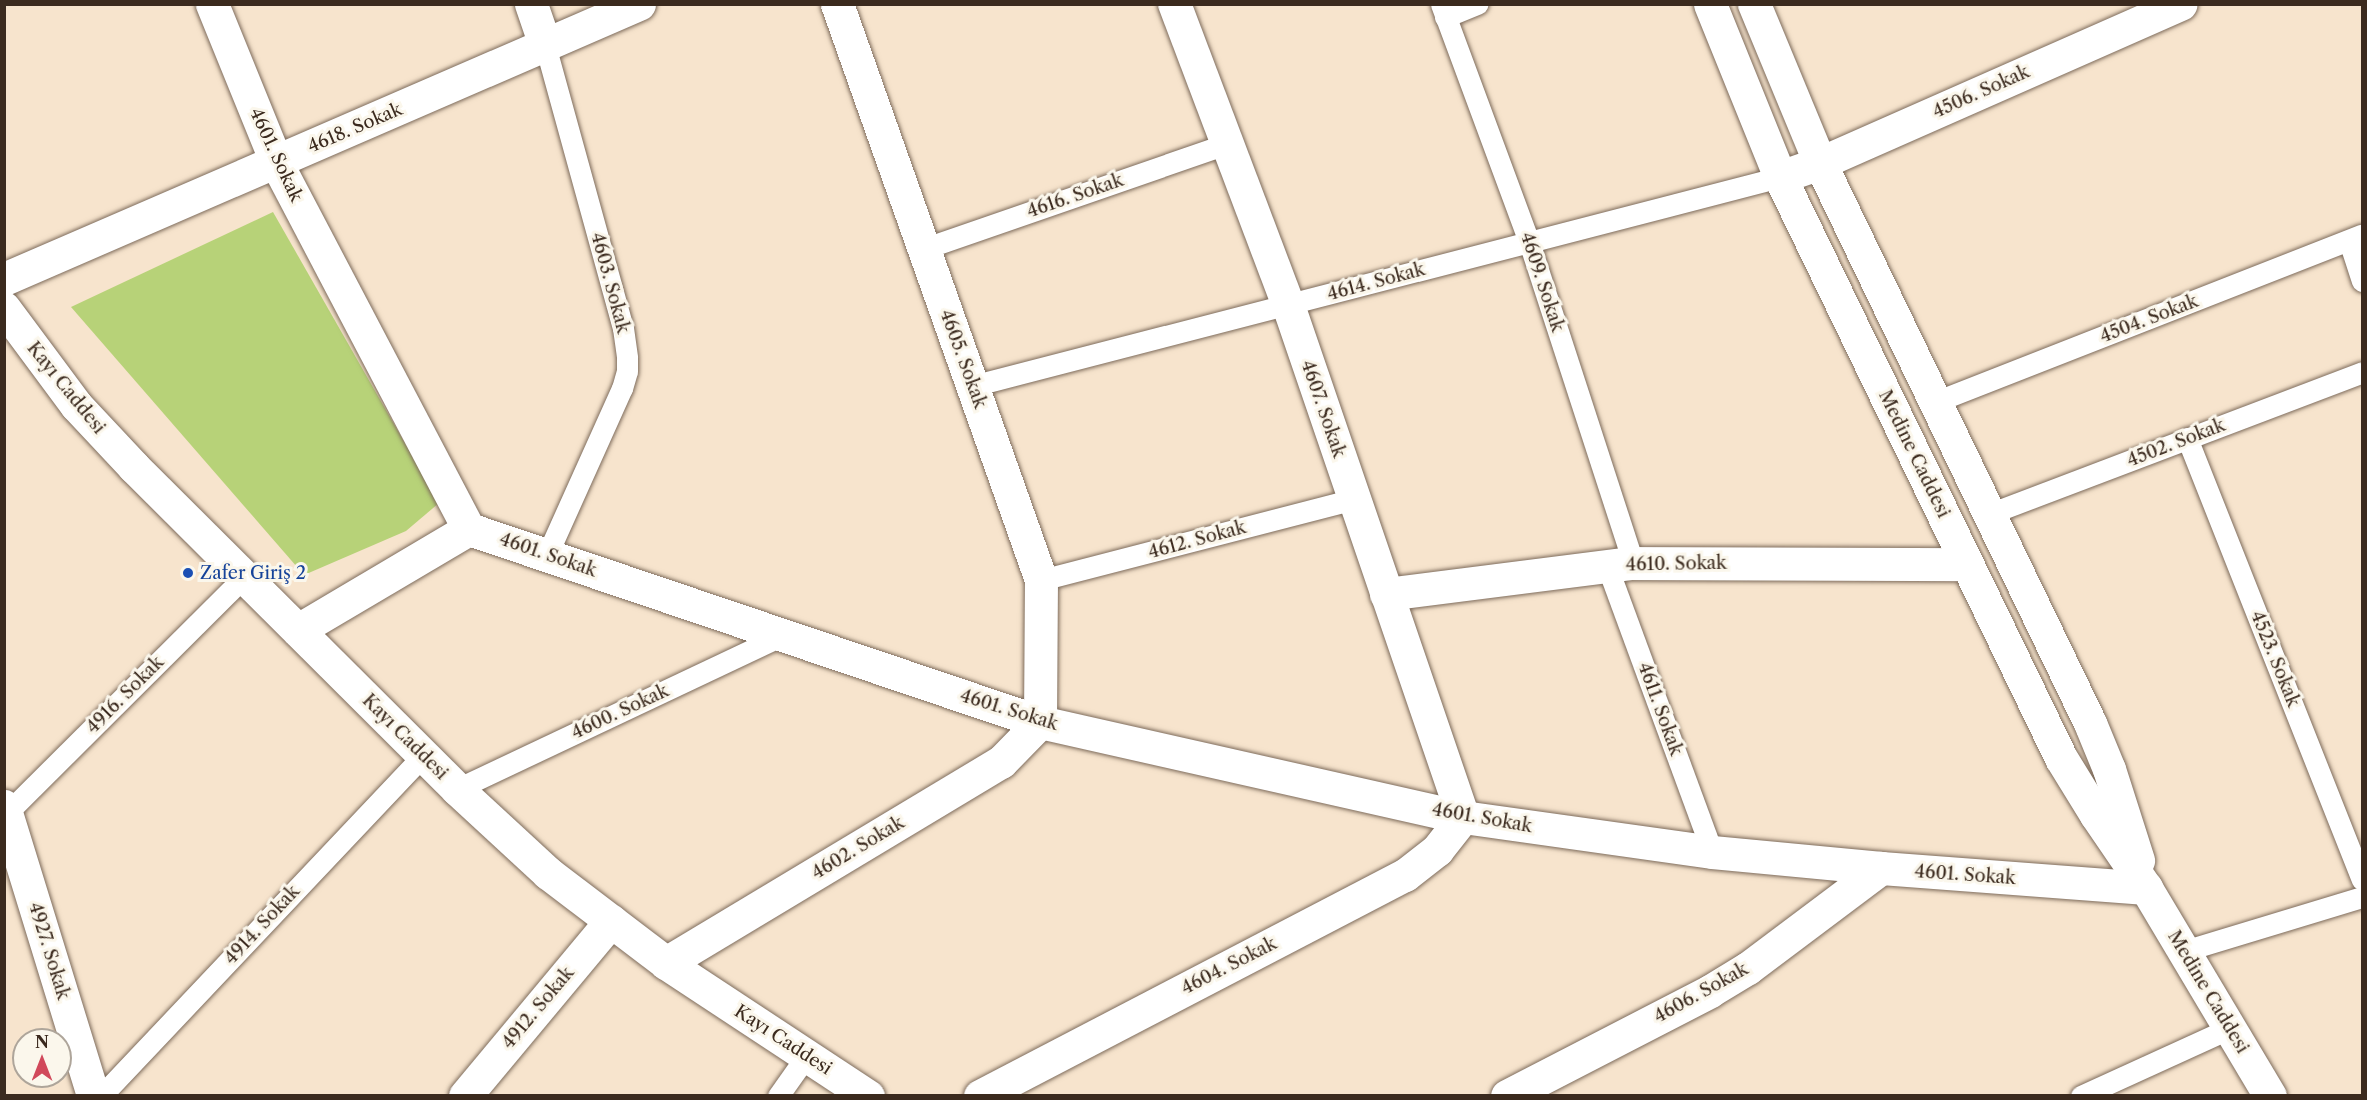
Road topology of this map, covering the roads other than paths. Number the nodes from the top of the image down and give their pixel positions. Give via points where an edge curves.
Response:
1 (212, 4) edge
2 (531, 4) edge
3 (639, 4) edge
4 (837, 4) edge
5 (1174, 4) edge
6 (1477, 4) edge
7 (1710, 4) edge
8 (1754, 4) edge
9 (2180, 4) edge
10 (1443, 11) edge
11 (2141, 13) edge
12 (545, 45) junction
13 (1227, 144) junction
14 (276, 162) junction
15 (1820, 163) junction
16 (1780, 177) junction
17 (2356, 238) edge
18 (1529, 242) junction
19 (923, 249) junction
20 (4, 279) edge
21 (2362, 281) edge
22 (1288, 305) junction
23 (4, 308) edge
24 (2362, 372) edge
25 (972, 386) junction
26 (1935, 402) junction
27 (2187, 438) junction
28 (1354, 499) junction
29 (1989, 514) junction
30 (469, 529) junction
31 (547, 555) junction
32 (1620, 564) junction
33 (1967, 564) junction
34 (244, 577) junction
35 (1041, 580) junction
36 (1386, 594) junction
37 (298, 630) junction
38 (783, 634) junction
39 (1040, 722) junction
40 (423, 755) junction
41 (457, 789) junction
42 (6, 809) edge
43 (1463, 817) junction
44 (1712, 852) junction
45 (1881, 868) junction
46 (2362, 880) edge
47 (2146, 888) junction
48 (2362, 897) edge
49 (611, 921) junction
50 (2184, 951) junction
51 (666, 963) junction
52 (2230, 1028) junction
53 (807, 1055) junction
54 (93, 1095) edge
55 (101, 1095) edge
56 (465, 1095) edge
57 (778, 1095) edge
58 (868, 1095) edge
59 (980, 1095) edge
60 (1507, 1095) edge
61 (2081, 1095) edge
62 (2270, 1095) edge

1 - 14 street, 4601. Sokak
2 - 12 street, 4603. Sokak
3 - 12 street, 4618. Sokak
4 - 19 street, 4605. Sokak
5 - 13 street, 4607. Sokak
6 - 10 lane
7 - 16 street, Medine Caddesi
8 - 15 street, Medine Caddesi
9 - 11 street, 4506. Sokak
10 - 18 lane, 4609. Sokak
11 - 15 street, 4506. Sokak
12 - 14 street, 4618. Sokak
12 - 31 lane, 4603. Sokak via 623,328 627,358 621,388
13 - 19 lane, 4616. Sokak
13 - 22 street, 4607. Sokak
14 - 20 street, 4618. Sokak
14 - 30 street, 4601. Sokak
15 - 16 street, 4506. Sokak
15 - 26 street, Medine Caddesi
16 - 18 lane, 4614. Sokak
16 - 33 street, Medine Caddesi
17 - 21 lane
17 - 26 lane, 4504. Sokak
18 - 22 lane, 4614. Sokak
18 - 32 lane, 4609. Sokak
19 - 25 street, 4605. Sokak
22 - 25 lane, 4614. Sokak
22 - 28 street, 4607. Sokak
23 - 34 street, Kayı Caddesi via 76,405
24 - 27 lane, 4502. Sokak
25 - 35 street, 4605. Sokak
26 - 29 street, Medine Caddesi
27 - 29 lane, 4502. Sokak
27 - 46 lane, 4523. Sokak
28 - 35 lane, 4612. Sokak
28 - 36 street, 4607. Sokak
29 - 47 street, Medine Caddesi via 2109,769
30 - 31 street, 4601. Sokak
30 - 37 street
31 - 38 street, 4601. Sokak
32 - 33 street, 4610. Sokak
32 - 36 street, 4610. Sokak
32 - 44 lane, 4611. Sokak
33 - 47 street, Medine Caddesi via 2061,758
34 - 37 street, Kayı Caddesi
34 - 42 lane, 4916. Sokak
35 - 39 street, 4605. Sokak
36 - 43 street, 4607. Sokak
37 - 40 street, Kayı Caddesi
38 - 39 street, 4601. Sokak
38 - 41 lane, 4600. Sokak
39 - 43 street, 4601. Sokak
39 - 51 street, 4602. Sokak via 1001,762
40 - 41 street, Kayı Caddesi
40 - 55 lane, 4914. Sokak
41 - 49 street, Kayı Caddesi via 548,873
42 - 54 street, 4927. Sokak
43 - 44 street, 4601. Sokak
43 - 59 street, 4604. Sokak via 1437,850 1405,875
44 - 45 street, 4601. Sokak
45 - 47 street, 4601. Sokak
45 - 60 street, 4606. Sokak via 1729,979
47 - 50 street, Medine Caddesi
48 - 50 lane
49 - 51 street, Kayı Caddesi
49 - 56 street, 4912. Sokak
50 - 52 street, Medine Caddesi
51 - 53 street, Kayı Caddesi
52 - 61 lane
52 - 62 street, Medine Caddesi
53 - 57 lane
53 - 58 street, Kayı Caddesi

